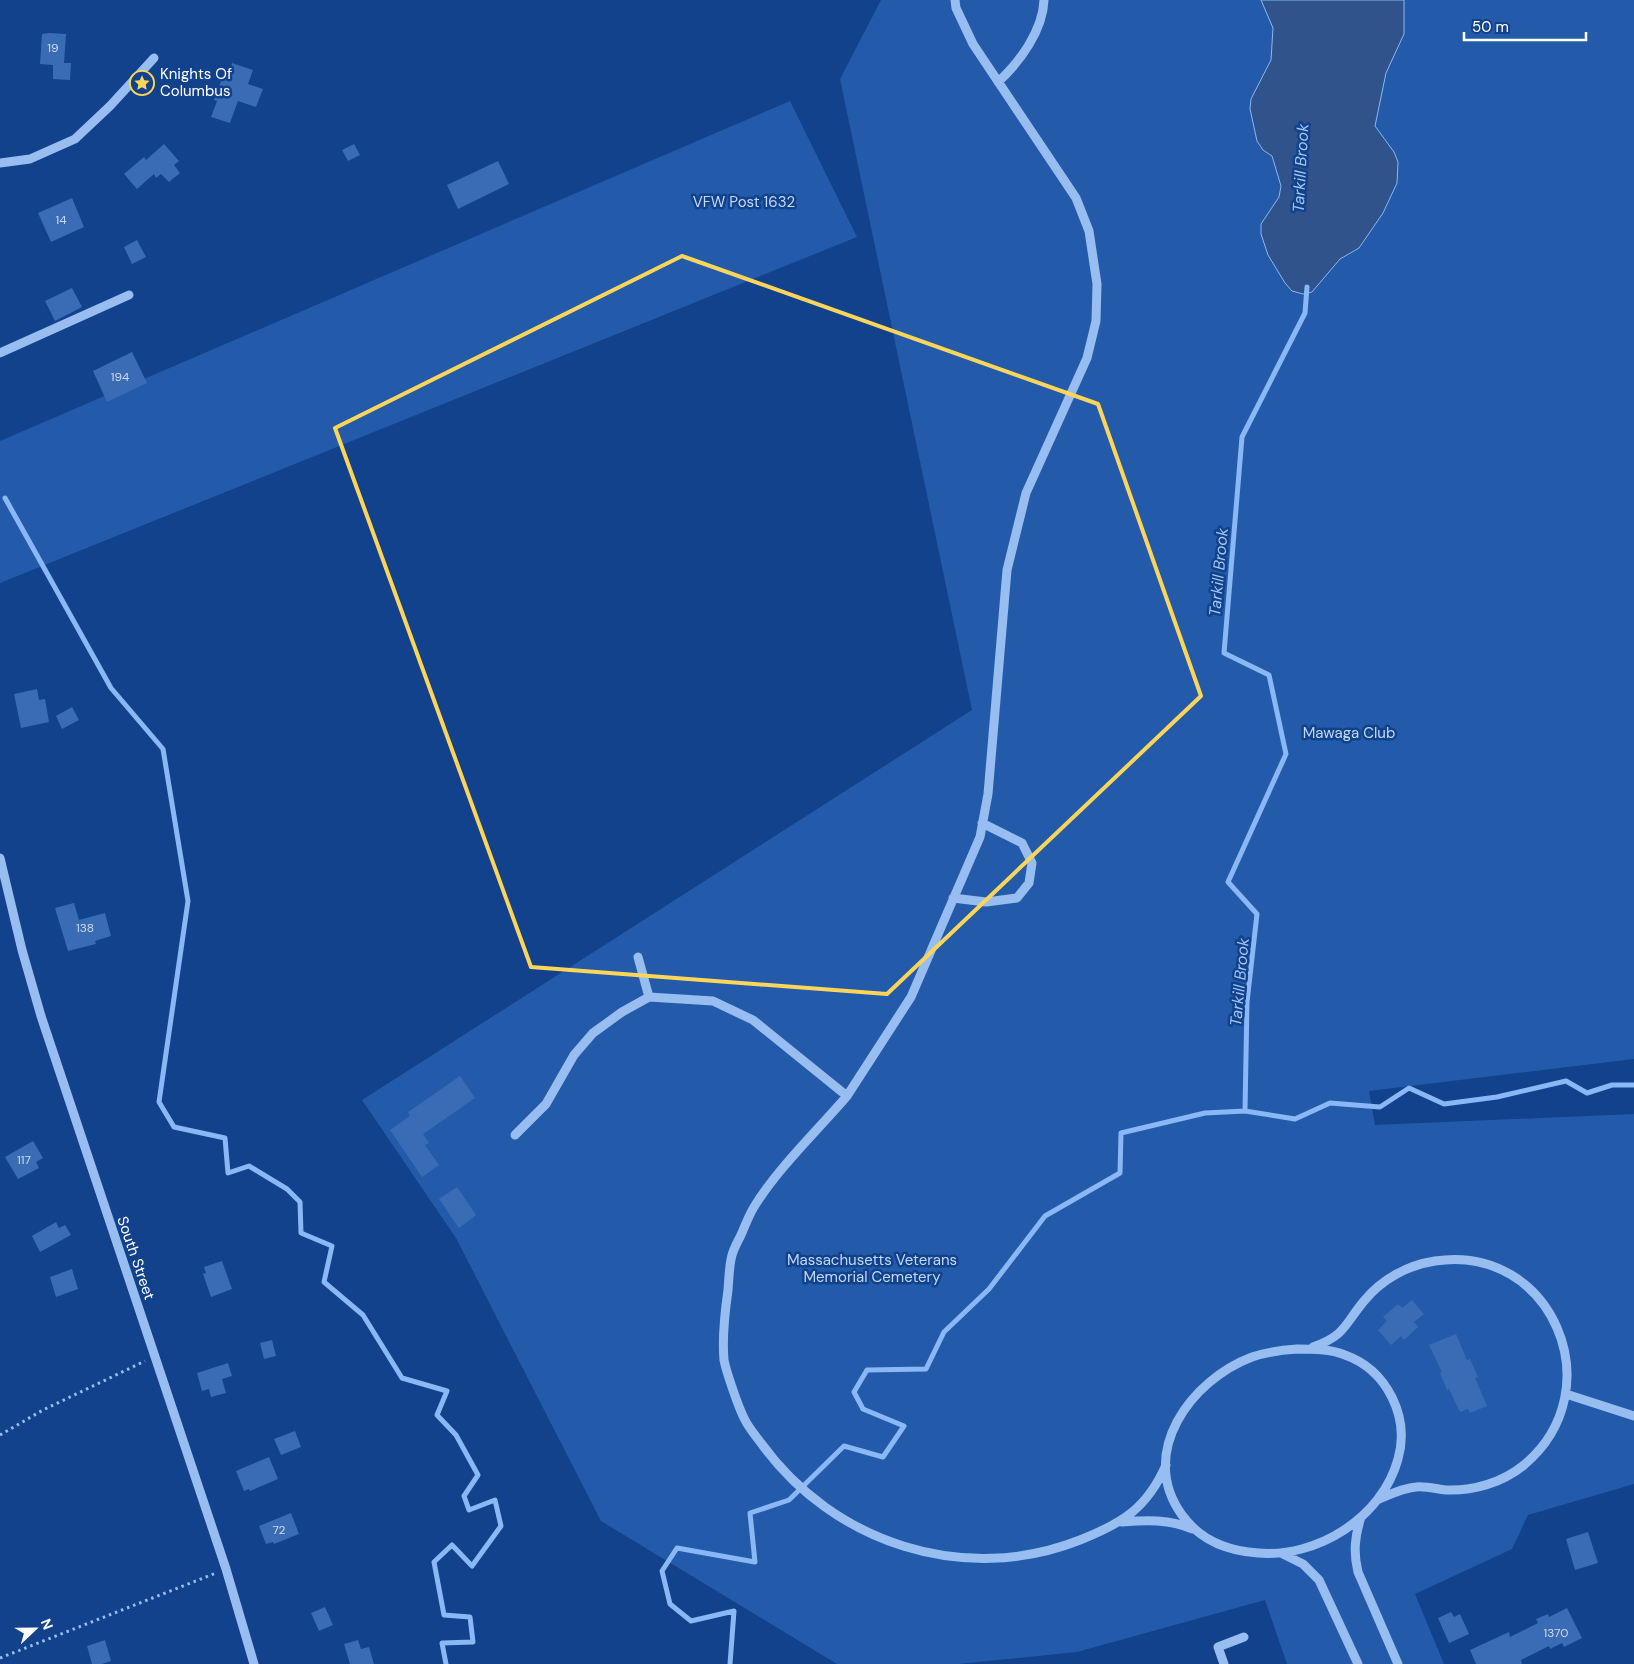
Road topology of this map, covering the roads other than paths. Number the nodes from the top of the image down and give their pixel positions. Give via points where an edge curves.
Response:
1 (955, 0) edge
2 (1044, 0) edge
3 (154, 58) dead end
4 (998, 82) junction
5 (0, 163) edge
6 (129, 295) dead end
7 (0, 353) edge
8 (982, 823) junction
9 (0, 858) edge
10 (953, 898) junction
11 (638, 957) dead end
12 (649, 997) junction
13 (847, 1096) junction
14 (515, 1136) dead end
15 (1308, 1349) junction
16 (1566, 1394) junction
17 (1634, 1416) edge
18 (1166, 1465) junction
19 (1376, 1500) junction
20 (1361, 1516) junction
21 (1122, 1522) junction
22 (1197, 1531) junction
23 (1280, 1553) junction
24 (1244, 1637) dead end
25 (254, 1664) edge
26 (1224, 1664) edge
27 (1358, 1664) edge
28 (1398, 1664) edge

1 - 4 street via 973,44
2 - 4 street via 1035,32 1022,57
3 - 5 street via 75,139 30,159
4 - 8 street via 1076,198 1089,231 1097,284 1096,321 1087,358 1026,493 1007,570 988,794
6 - 7 street
8 - 10 street via 980,837
8 - 10 street via 1022,843 1032,863 1029,883 1017,898 986,902
9 - 25 street, South Street via 40,1016 226,1569
10 - 13 street via 911,997
11 - 12 street
12 - 13 street via 713,1001 753,1020
12 - 14 street via 593,1033 574,1055 546,1104
13 - 21 street via 753,1208 732,1254 725,1311 724,1360 744,1419 778,1466 806,1493 847,1522 882,1540 924,1552 957,1558 1021,1556 1066,1546
15 - 16 street via 1342,1331 1364,1301 1396,1274 1420,1264 1468,1260 1499,1269 1513,1277 1538,1297 1548,1310 1566,1354
15 - 18 street via 1285,1349 1257,1356 1212,1381 1178,1420 1170,1437
15 - 19 street via 1336,1352 1361,1362 1381,1380 1391,1396 1400,1422 1400,1450 1392,1476
16 - 17 street
16 - 19 street via 1560,1417 1544,1445 1534,1457 1508,1476 1478,1487 1403,1489
18 - 21 street via 1146,1500
18 - 22 street via 1174,1501
19 - 20 street
20 - 23 street via 1324,1541
20 - 28 street via 1354,1555 1358,1572
21 - 22 street via 1167,1522
22 - 23 street via 1212,1542 1230,1548
23 - 27 street via 1303,1564 1319,1580
24 - 26 street via 1218,1647

